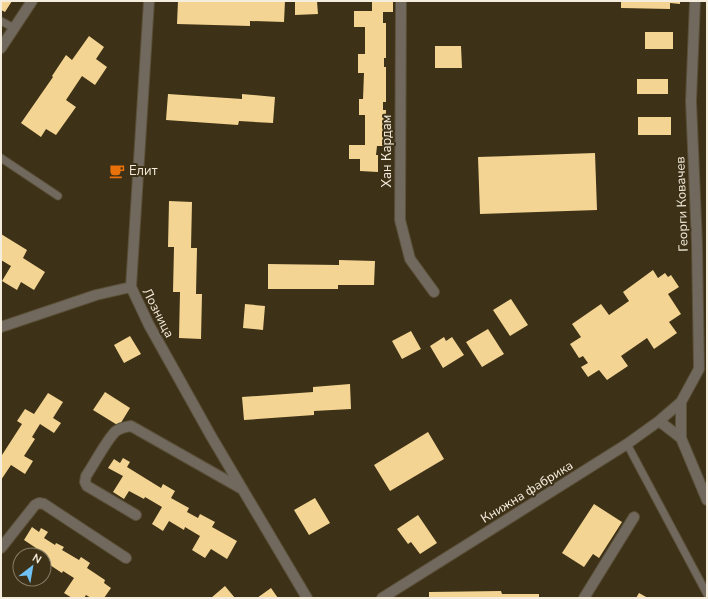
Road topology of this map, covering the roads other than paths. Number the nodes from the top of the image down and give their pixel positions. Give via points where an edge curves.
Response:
1 (32, 1) edge
2 (149, 1) edge
3 (401, 1) edge
4 (695, 1) edge
5 (1, 21) edge
6 (14, 28) junction
7 (1, 48) edge
8 (1, 158) edge
9 (58, 196) dead end
10 (131, 287) junction
11 (434, 292) dead end
12 (1, 327) edge
13 (681, 402) junction
14 (659, 421) junction
15 (681, 438) junction
16 (627, 444) junction
17 (244, 490) junction
18 (707, 500) edge
19 (136, 515) dead end
20 (634, 516) dead end
21 (1, 548) edge
22 (126, 558) dead end
23 (707, 594) edge
24 (306, 598) edge
25 (382, 598) edge
26 (584, 598) edge

1 - 6 street
2 - 10 street, Лозница
3 - 11 street, Хан Кардам via 400,220 410,259
4 - 13 street, Георги Ковачев via 691,101 699,369
5 - 6 lane
6 - 7 street
8 - 9 lane
10 - 12 street via 96,295
10 - 17 street, Лозница via 164,353
13 - 14 street, Книжна фабрика
13 - 15 street
14 - 15 street
14 - 16 street, Книжна фабрика
15 - 18 street
16 - 23 lane
16 - 25 street, Книжна фабрика
17 - 19 street via 131,426 126,426 113,434 86,476 85,482 87,486
17 - 24 street, Лозница
20 - 26 street
21 - 22 street via 39,502

